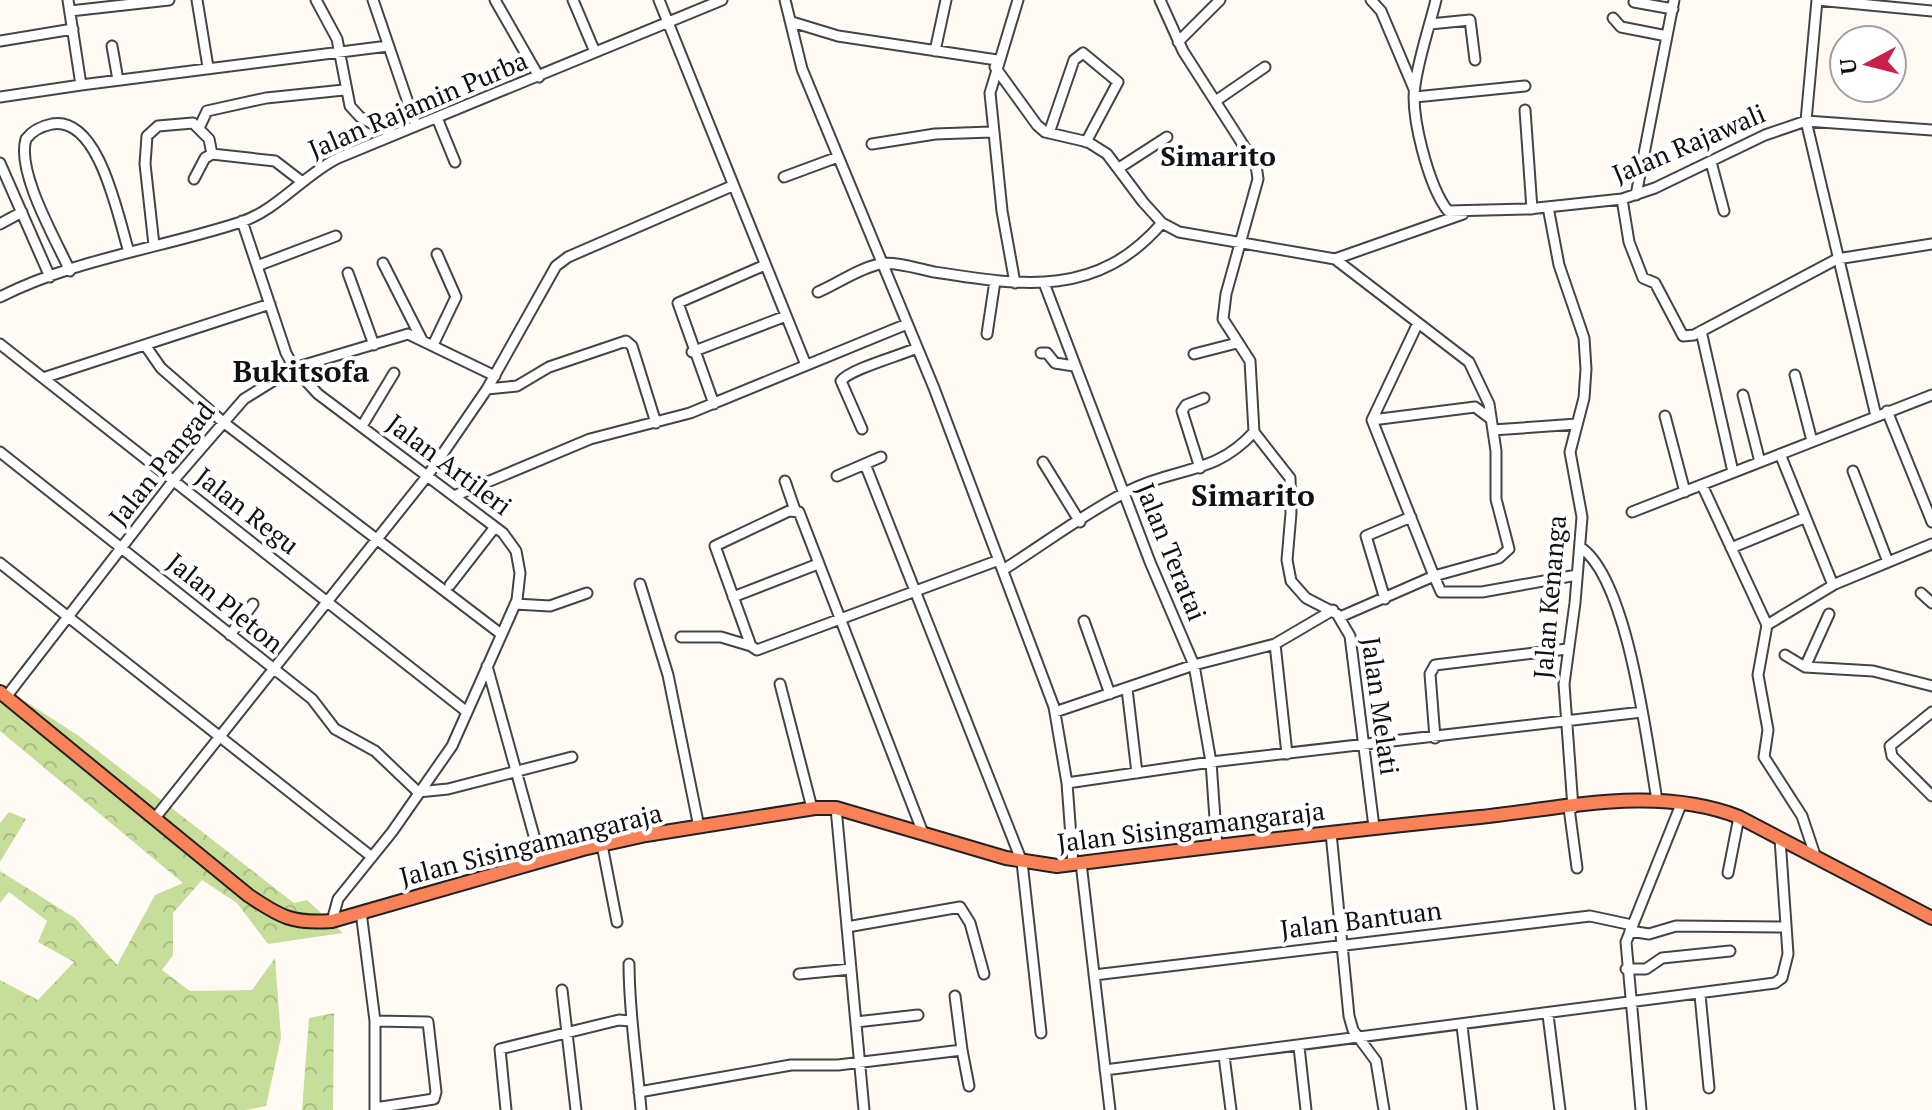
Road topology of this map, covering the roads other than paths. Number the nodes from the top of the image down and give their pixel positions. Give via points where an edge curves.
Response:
1 (169, 0) edge
2 (197, 0) edge
3 (316, 0) edge
4 (373, 0) edge
5 (495, 0) edge
6 (573, 0) edge
7 (659, 0) edge
8 (722, 0) edge
9 (785, 0) edge
10 (946, 0) edge
11 (1018, 0) edge
12 (1160, 0) edge
13 (1220, 0) edge
14 (1371, 0) edge
15 (1436, 0) edge
16 (1817, 0) edge
17 (1634, 2) dead end
18 (1674, 4) edge
19 (69, 5) edge
20 (1932, 11) edge
21 (1613, 18) dead end
22 (667, 22) junction
23 (792, 22) junction
24 (1430, 24) junction
25 (73, 29) junction
26 (1667, 36) junction
27 (0, 41) edge
28 (1178, 42) junction
29 (112, 46) dead end
30 (388, 46) junction
31 (935, 51) junction
32 (595, 52) junction
33 (340, 54) junction
34 (1475, 60) dead end
35 (996, 63) junction
36 (208, 67) junction
37 (1265, 67) dead end
38 (539, 77) junction
39 (118, 80) junction
40 (81, 85) junction
41 (1525, 86) dead end
42 (344, 90) junction
43 (1414, 93) junction
44 (0, 97) edge
45 (1217, 100) junction
46 (1525, 110) dead end
47 (437, 118) junction
48 (1806, 121) junction
49 (200, 126) junction
50 (416, 126) junction
51 (1932, 130) edge
52 (991, 132) junction
53 (1049, 133) junction
54 (393, 135) junction
55 (1167, 137) dead end
56 (1086, 142) junction
57 (872, 144) dead end
58 (212, 154) junction
59 (838, 157) junction
60 (455, 162) dead end
61 (1711, 162) junction
62 (0, 163) edge
63 (1119, 168) junction
64 (784, 177) dead end
65 (194, 179) dead end
66 (301, 181) junction
67 (732, 186) junction
68 (1636, 195) junction
69 (1622, 199) junction
70 (1548, 207) junction
71 (1532, 209) junction
72 (1724, 211) dead end
73 (22, 212) junction
74 (1466, 212) junction
75 (242, 221) junction
76 (1162, 223) junction
77 (0, 224) edge
78 (336, 236) dead end
79 (1932, 244) edge
80 (154, 245) junction
81 (1240, 245) junction
82 (129, 252) junction
83 (437, 254) dead end
84 (1335, 259) junction
85 (1837, 259) junction
86 (383, 263) dead end
87 (881, 263) junction
88 (765, 265) junction
89 (257, 266) junction
90 (70, 271) junction
91 (348, 273) dead end
92 (50, 277) junction
93 (995, 281) junction
94 (1015, 283) junction
95 (1044, 283) junction
96 (818, 292) dead end
97 (0, 297) edge
98 (270, 304) junction
99 (786, 316) junction
100 (1418, 323) junction
101 (907, 324) junction
102 (1701, 331) junction
103 (987, 334) dead end
104 (422, 340) junction
105 (1237, 343) junction
106 (0, 344) edge
107 (145, 345) junction
108 (374, 345) junction
109 (433, 345) junction
110 (917, 348) junction
111 (692, 352) junction
112 (1041, 353) dead end
113 (1194, 354) dead end
114 (806, 365) junction
115 (1074, 366) junction
116 (294, 368) junction
117 (394, 373) dead end
118 (1795, 375) dead end
119 (495, 376) junction
120 (43, 378) junction
121 (487, 389) junction
122 (1743, 395) dead end
123 (1932, 395) edge
124 (1204, 398) dead end
125 (714, 404) junction
126 (1887, 411) junction
127 (1665, 416) dead end
128 (1876, 416) junction
129 (1372, 420) junction
130 (223, 422) junction
131 (656, 423) junction
132 (1577, 424) junction
133 (1492, 425) junction
134 (362, 426) junction
135 (862, 429) dead end
136 (1254, 432) junction
137 (1812, 441) junction
138 (0, 452) edge
139 (1780, 454) junction
140 (881, 457) dead end
141 (1043, 462) dead end
142 (1760, 462) junction
143 (865, 464) junction
144 (1200, 468) junction
145 (1853, 471) dead end
146 (1733, 472) junction
147 (428, 475) junction
148 (837, 476) dead end
149 (173, 481) junction
150 (785, 481) dead end
151 (1702, 485) junction
152 (1685, 492) junction
153 (1124, 493) junction
154 (454, 496) junction
155 (795, 510) junction
156 (1632, 512) dead end
157 (1411, 517) junction
158 (1804, 518) junction
159 (1080, 522) junction
160 (1932, 522) edge
161 (495, 527) junction
162 (376, 539) junction
163 (1932, 544) edge
164 (1580, 547) junction
165 (1731, 548) junction
166 (122, 549) junction
167 (1888, 562) junction
168 (0, 563) edge
169 (818, 564) junction
170 (1001, 565) junction
171 (1577, 575) junction
172 (1434, 576) junction
173 (640, 584) dead end
174 (450, 585) dead end
175 (1833, 585) junction
176 (916, 592) junction
177 (587, 593) dead end
178 (1921, 593) dead end
179 (733, 597) junction
180 (1385, 599) junction
181 (326, 601) junction
182 (1932, 603) edge
183 (253, 604) dead end
184 (515, 604) junction
185 (1336, 614) junction
186 (1829, 614) dead end
187 (70, 617) junction
188 (841, 621) junction
189 (1084, 621) dead end
190 (1767, 625) junction
191 (501, 634) junction
192 (230, 635) junction
193 (681, 637) dead end
194 (1275, 644) junction
195 (751, 646) junction
196 (1567, 649) junction
197 (1785, 655) dead end
198 (1194, 665) junction
199 (487, 666) junction
200 (1805, 667) junction
201 (272, 669) junction
202 (780, 684) dead end
203 (1932, 686) edge
204 (1127, 689) junction
205 (3, 694) edge
206 (1110, 694) junction
207 (467, 712) junction
208 (1055, 712) junction
209 (1642, 712) junction
210 (1932, 712) edge
211 (1567, 724) junction
212 (219, 736) junction
213 (1435, 738) junction
214 (1364, 745) junction
215 (1287, 754) junction
216 (572, 757) dead end
217 (1211, 762) junction
218 (517, 772) junction
219 (1137, 773) junction
220 (1067, 783) junction
221 (418, 792) junction
222 (1932, 796) edge
223 (1657, 800) junction
224 (1682, 802) junction
225 (812, 808) junction
226 (836, 808) junction
227 (1571, 808) junction
228 (1739, 817) junction
229 (155, 818) junction
230 (699, 827) junction
231 (1374, 827) junction
232 (923, 833) junction
233 (1331, 833) junction
234 (1780, 839) junction
235 (602, 845) junction
236 (1217, 847) junction
237 (372, 857) junction
238 (1816, 858) junction
239 (541, 861) junction
240 (1022, 862) junction
241 (1077, 863) junction
242 (1577, 868) dead end
243 (1728, 873) dead end
244 (361, 912) junction
245 (1932, 918) edge
246 (332, 921) junction
247 (617, 922) dead end
248 (847, 927) junction
249 (1786, 927) junction
250 (1631, 928) junction
251 (1344, 944) junction
252 (1730, 951) dead end
253 (629, 964) dead end
254 (851, 969) junction
255 (1626, 969) junction
256 (799, 974) dead end
257 (984, 974) dead end
258 (1094, 975) junction
259 (562, 990) dead end
260 (1700, 995) junction
261 (955, 996) dead end
262 (1630, 1005) junction
263 (918, 1015) dead end
264 (1548, 1015) junction
265 (375, 1021) junction
266 (630, 1021) junction
267 (856, 1022) junction
268 (1462, 1026) junction
269 (567, 1033) junction
270 (1041, 1033) dead end
271 (1360, 1040) junction
272 (1299, 1047) junction
273 (962, 1050) junction
274 (1224, 1056) junction
275 (860, 1062) junction
276 (1105, 1070) junction
277 (969, 1086) dead end
278 (1709, 1088) dead end
279 (639, 1092) junction
280 (375, 1109) edge
281 (506, 1110) edge
282 (576, 1110) edge
283 (641, 1110) edge
284 (864, 1110) edge
285 (1110, 1110) edge
286 (1231, 1110) edge
287 (1306, 1110) edge
288 (1384, 1110) edge
289 (1472, 1110) edge
290 (1560, 1110) edge
291 (1641, 1110) edge

1 - 19 street
2 - 36 street
3 - 33 street via 332,25
4 - 30 street
5 - 38 street
6 - 32 street
7 - 22 street
8 - 22 street, Jalan Rajamin Purba
9 - 23 street
10 - 31 street
11 - 35 street
12 - 28 street
13 - 28 street
14 - 43 street via 1381,11
15 - 24 street
16 - 20 street
16 - 48 street
17 - 18 street
18 - 26 street
19 - 25 street
21 - 26 street via 1621,27
22 - 32 street, Jalan Rajamin Purba
22 - 67 street
23 - 31 street via 838,36
23 - 59 street via 802,69
24 - 34 street via 1470,20
24 - 43 street
25 - 27 street
25 - 40 street
26 - 68 street
28 - 45 street
29 - 39 street
30 - 33 street
30 - 50 street
31 - 35 street
32 - 38 street, Jalan Rajamin Purba
33 - 36 street
33 - 42 street
35 - 52 street
35 - 53 street via 1037,125
36 - 39 street
37 - 45 street
38 - 47 street, Jalan Rajamin Purba
39 - 40 street
40 - 44 street
41 - 43 street
42 - 49 street via 207,111
42 - 54 street via 360,117
43 - 74 street via 1433,185 1448,211
45 - 81 street via 1251,152 1258,179
46 - 71 street
47 - 50 street, Jalan Rajamin Purba
47 - 60 street
48 - 51 street, Jalan Rajawali
48 - 61 street, Jalan Rajawali
48 - 85 street
49 - 58 street
49 - 80 street via 170,123 147,136
50 - 54 street, Jalan Rajamin Purba
52 - 57 street
52 - 94 street
53 - 56 street
53 - 56 street via 1074,60 1083,53 1118,82
54 - 66 street, Jalan Rajamin Purba via 338,158
55 - 63 street
56 - 63 street
58 - 65 street
58 - 66 street via 275,161
59 - 64 street
59 - 87 street
61 - 68 street, Jalan Rajawali
61 - 72 street
62 - 73 street
63 - 76 street
66 - 75 street, Jalan Rajamin Purba via 261,213
67 - 88 street
67 - 119 street via 568,257 547,280
68 - 69 street, Jalan Rajawali
69 - 70 street, Jalan Rajawali
69 - 102 street via 1629,242 1645,281 1655,283 1683,336
70 - 71 street, Jalan Rajawali
70 - 132 street, Jalan Kenanga via 1559,265 1584,338 1584,398
71 - 74 street, Jalan Rajawali
73 - 77 street
73 - 92 street
74 - 84 street, Jalan Rajawali
75 - 80 street, Jalan Rajamin Purba
75 - 89 street, Jalan Artileri
76 - 81 street via 1179,232
76 - 95 street via 1119,262 1085,277
78 - 89 street
79 - 85 street
80 - 82 street, Jalan Rajamin Purba
81 - 84 street
81 - 105 street via 1223,309
82 - 90 street, Jalan Rajamin Purba
82 - 90 street via 88,140 73,127 45,125 26,139 25,161
83 - 109 street via 456,297
84 - 100 street
85 - 102 street
85 - 128 street
86 - 104 street
87 - 93 street
87 - 96 street
87 - 101 street
88 - 99 street
88 - 111 street via 681,299 678,307
89 - 98 street, Jalan Artileri
90 - 92 street, Jalan Rajamin Purba
91 - 108 street
92 - 97 street, Jalan Rajamin Purba
93 - 94 street
93 - 103 street
94 - 95 street
95 - 115 street, Jalan Teratai
98 - 107 street
98 - 116 street, Jalan Artileri
99 - 111 street
99 - 114 street
100 - 129 street
100 - 133 street via 1469,362 1489,404
101 - 110 street
101 - 114 street
102 - 146 street
104 - 108 street, Jalan Pangad via 408,334
104 - 109 street, Jalan Pangad
105 - 113 street
105 - 136 street via 1253,375
106 - 120 street, Jalan Regu
107 - 120 street
107 - 130 street via 161,368
108 - 116 street, Jalan Pangad
109 - 119 street, Jalan Pangad
110 - 135 street via 853,370 841,381
110 - 170 street
111 - 125 street
112 - 115 street via 1052,362
114 - 125 street
115 - 153 street, Jalan Teratai
116 - 130 street, Jalan Pangad via 244,399
116 - 134 street, Jalan Artileri via 318,394
117 - 134 street
118 - 137 street
119 - 121 street
120 - 149 street, Jalan Regu
121 - 131 street via 517,386 549,367 626,341
121 - 147 street
122 - 142 street
123 - 126 street
124 - 144 street via 1182,411
125 - 131 street
126 - 128 street
126 - 160 street
127 - 152 street
128 - 137 street
129 - 133 street via 1475,407
129 - 157 street
130 - 149 street, Jalan Pangad
130 - 162 street
131 - 154 street via 566,448
132 - 133 street
132 - 164 street, Jalan Kenanga via 1570,452 1582,517
133 - 172 street via 1496,499 1508,550 1499,558
134 - 147 street, Jalan Artileri
136 - 144 street via 1230,457
136 - 185 street, Jalan Melati via 1290,478 1291,581 1306,598
137 - 139 street
138 - 166 street, Jalan Pleton
139 - 142 street
139 - 158 street
140 - 143 street
141 - 159 street
142 - 146 street
143 - 148 street
143 - 176 street
144 - 153 street
145 - 167 street
146 - 151 street
147 - 154 street, Jalan Artileri
147 - 162 street
149 - 166 street, Jalan Pangad
149 - 181 street, Jalan Regu
150 - 155 street
151 - 152 street
151 - 165 street
152 - 156 street
153 - 159 street
153 - 198 street, Jalan Teratai
154 - 161 street, Jalan Artileri
155 - 169 street
155 - 179 street via 718,542 716,551
157 - 172 street
157 - 180 street via 1366,536
158 - 165 street
158 - 175 street
159 - 170 street
161 - 174 street
161 - 184 street, Jalan Artileri via 516,551
162 - 181 street
162 - 191 street
163 - 167 street
164 - 171 street, Jalan Kenanga
164 - 209 street via 1606,576
165 - 190 street
166 - 187 street, Jalan Pangad
166 - 192 street, Jalan Pleton
167 - 175 street
168 - 187 street
169 - 179 street
169 - 188 street
170 - 176 street
170 - 208 street
171 - 172 street via 1446,593 1438,589
171 - 196 street, Jalan Kenanga
172 - 180 street
173 - 230 street via 668,675
175 - 190 street
176 - 188 street
176 - 240 street
177 - 184 street via 550,606
178 - 182 street
179 - 195 street
180 - 185 street
181 - 201 street
181 - 207 street, Jalan Regu
183 - 192 street
184 - 191 street, Jalan Artileri
185 - 194 street
185 - 214 street, Jalan Melati via 1350,636
186 - 200 street
187 - 205 street, Jalan Pangad
187 - 212 street
188 - 195 street via 757,650
188 - 232 street
189 - 206 street
190 - 238 street via 1758,675 1768,730 1764,757 1798,807
191 - 199 street, Jalan Artileri
192 - 201 street, Jalan Pleton
193 - 195 street via 721,637
194 - 198 street
194 - 215 street
196 - 211 street, Jalan Kenanga
196 - 213 street via 1435,665 1430,674
197 - 200 street
198 - 204 street
198 - 217 street, Jalan Teratai
199 - 207 street, Jalan Artileri
199 - 218 street
200 - 203 street via 1873,671
201 - 212 street
201 - 221 street, Jalan Pleton via 312,699 335,729 375,751
202 - 225 street
204 - 206 street
204 - 219 street
205 - 229 highway, Jalan Sisingamangaraja
206 - 208 street
207 - 221 street, Jalan Artileri via 452,746
208 - 220 street
209 - 211 street
209 - 223 street
210 - 222 street via 1890,746 1892,756
211 - 213 street
211 - 227 street, Jalan Kenanga
212 - 229 street
212 - 237 street
213 - 214 street
214 - 215 street
214 - 231 street, Jalan Melati
215 - 217 street
216 - 218 street
217 - 219 street
217 - 236 street, Jalan Teratai
218 - 221 street
218 - 239 street
219 - 220 street
220 - 241 street
221 - 237 street, Jalan Artileri
223 - 224 highway, Jalan Sisingamangaraja
223 - 227 highway, Jalan Sisingamangaraja
224 - 228 highway, Jalan Sisingamangaraja
224 - 250 street
225 - 226 highway, Jalan Sisingamangaraja
225 - 230 highway, Jalan Sisingamangaraja
226 - 232 highway, Jalan Sisingamangaraja
226 - 248 street
227 - 231 highway, Jalan Sisingamangaraja
227 - 242 street, Jalan Kenanga
228 - 234 highway, Jalan Sisingamangaraja
228 - 243 street
229 - 246 highway, Jalan Sisingamangaraja via 275,914 297,922
230 - 235 highway, Jalan Sisingamangaraja
231 - 233 highway, Jalan Sisingamangaraja
232 - 240 highway, Jalan Sisingamangaraja
233 - 236 highway, Jalan Sisingamangaraja
233 - 251 street
234 - 238 highway, Jalan Sisingamangaraja
234 - 249 street
235 - 239 highway, Jalan Sisingamangaraja
235 - 247 street
236 - 241 highway, Jalan Sisingamangaraja
237 - 246 street, Jalan Artileri via 338,899
238 - 245 highway, Jalan Sisingamangaraja
239 - 244 highway, Jalan Sisingamangaraja
240 - 241 highway, Jalan Sisingamangaraja
240 - 270 street
241 - 258 street
244 - 246 highway, Jalan Sisingamangaraja
244 - 265 street
248 - 254 street
248 - 257 street via 960,907 970,923
249 - 250 street, Jalan Bantuan via 1676,926 1649,934
249 - 260 street via 1787,966 1782,978
250 - 251 street, Jalan Bantuan via 1590,916
250 - 255 street
251 - 258 street, Jalan Bantuan
251 - 271 street via 1349,1016
252 - 255 street via 1662,958 1648,968
253 - 266 street
254 - 256 street
254 - 267 street
255 - 262 street
258 - 276 street
259 - 269 street
260 - 262 street
260 - 278 street
261 - 273 street
262 - 264 street
262 - 291 street
263 - 267 street
264 - 268 street
264 - 290 street
265 - 280 street
265 - 280 street via 428,1022 436,1092 434,1099
266 - 269 street
266 - 279 street
267 - 275 street
268 - 271 street
268 - 289 street
269 - 281 street via 500,1049
269 - 282 street
271 - 272 street
271 - 288 street via 1376,1061
272 - 274 street
272 - 287 street
273 - 275 street
273 - 277 street
274 - 276 street
274 - 286 street
275 - 279 street via 796,1064
275 - 284 street
276 - 285 street
279 - 283 street

